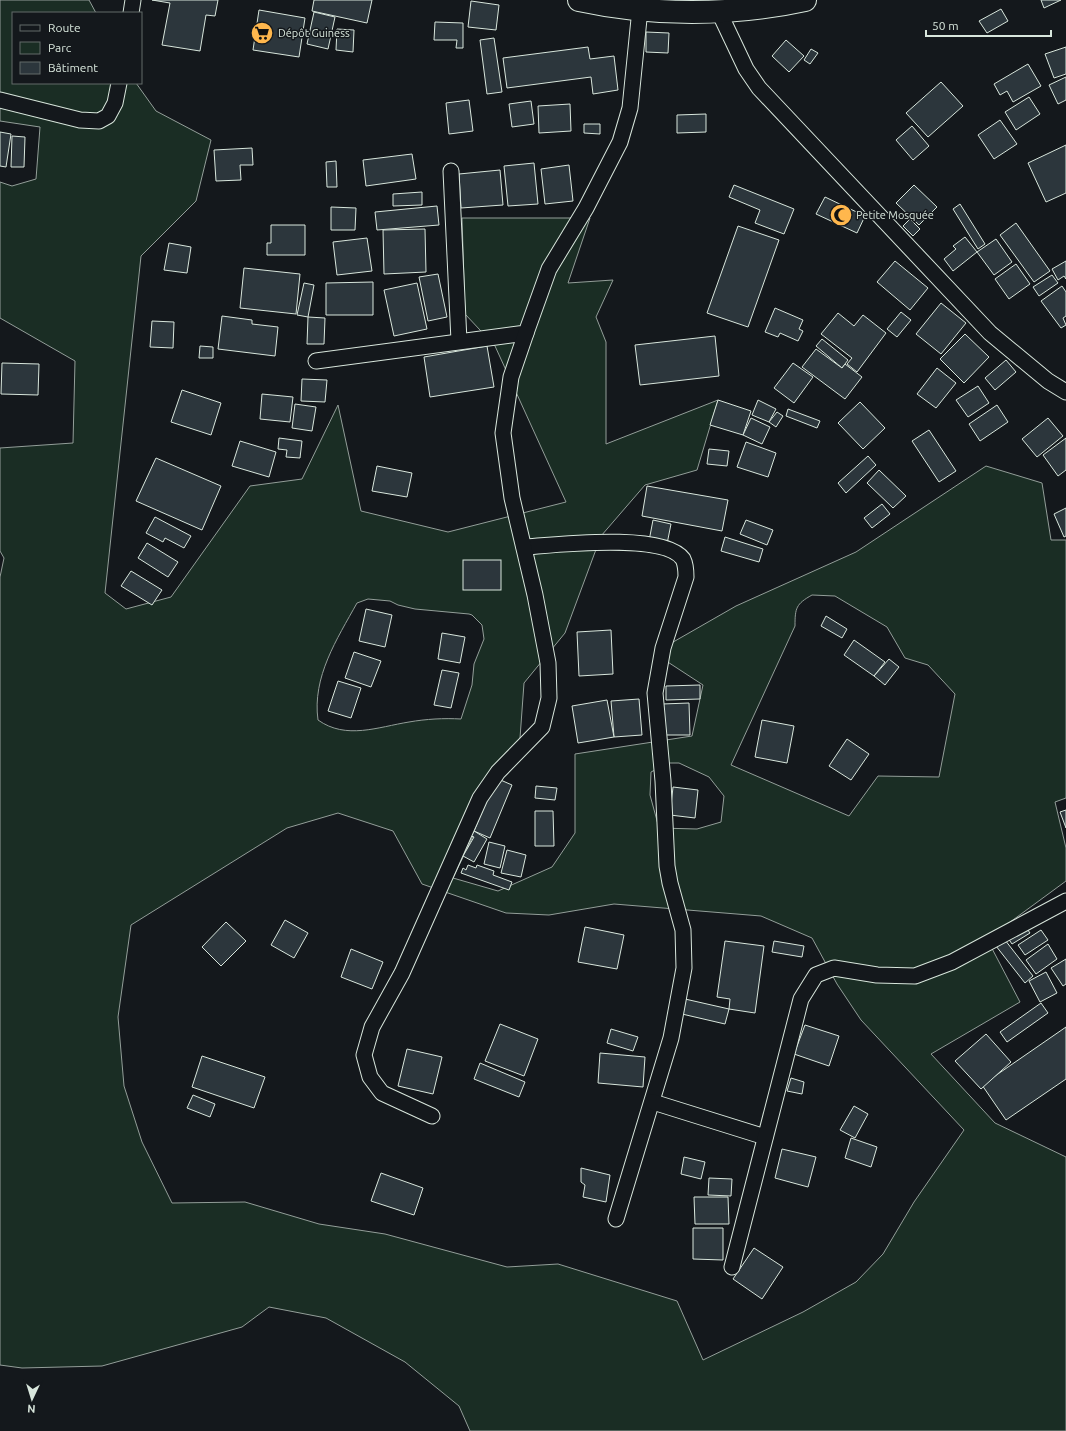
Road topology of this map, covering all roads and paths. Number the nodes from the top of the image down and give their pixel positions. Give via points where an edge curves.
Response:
1 (133, 0) edge
2 (579, 0) edge
3 (805, 0) edge
4 (640, 9) junction
5 (131, 12) edge
6 (719, 12) junction
7 (118, 84) edge
8 (0, 100) edge
9 (451, 171) dead end
10 (526, 333) junction
11 (459, 341) junction
12 (316, 361) dead end
13 (1066, 392) edge
14 (524, 547) junction
15 (1066, 900) edge
16 (653, 1102) junction
17 (432, 1116) dead end
18 (765, 1137) junction
19 (616, 1219) dead end
20 (732, 1267) dead end

1 - 5 street
2 - 4 highway
3 - 6 highway via 764,8
4 - 6 highway
4 - 10 street via 630,108 620,142 586,208 549,269
6 - 13 street via 746,69 759,88 990,333 1048,381
7 - 8 street via 115,102 108,116 99,121 80,120
9 - 11 street
10 - 11 street
10 - 14 street via 510,377 503,433 512,498
11 - 12 street
14 - 16 street via 594,542 642,544 669,550 682,558 686,567 686,577 663,648 656,693 668,866 683,930 684,968 671,1038
14 - 17 street via 536,595 548,663 549,698 542,727 498,772 480,798 402,973 372,1027 364,1055 370,1077 382,1093
15 - 18 street via 952,962 915,976 877,975 834,968 816,975 801,998
16 - 18 street
16 - 19 street
18 - 20 street

